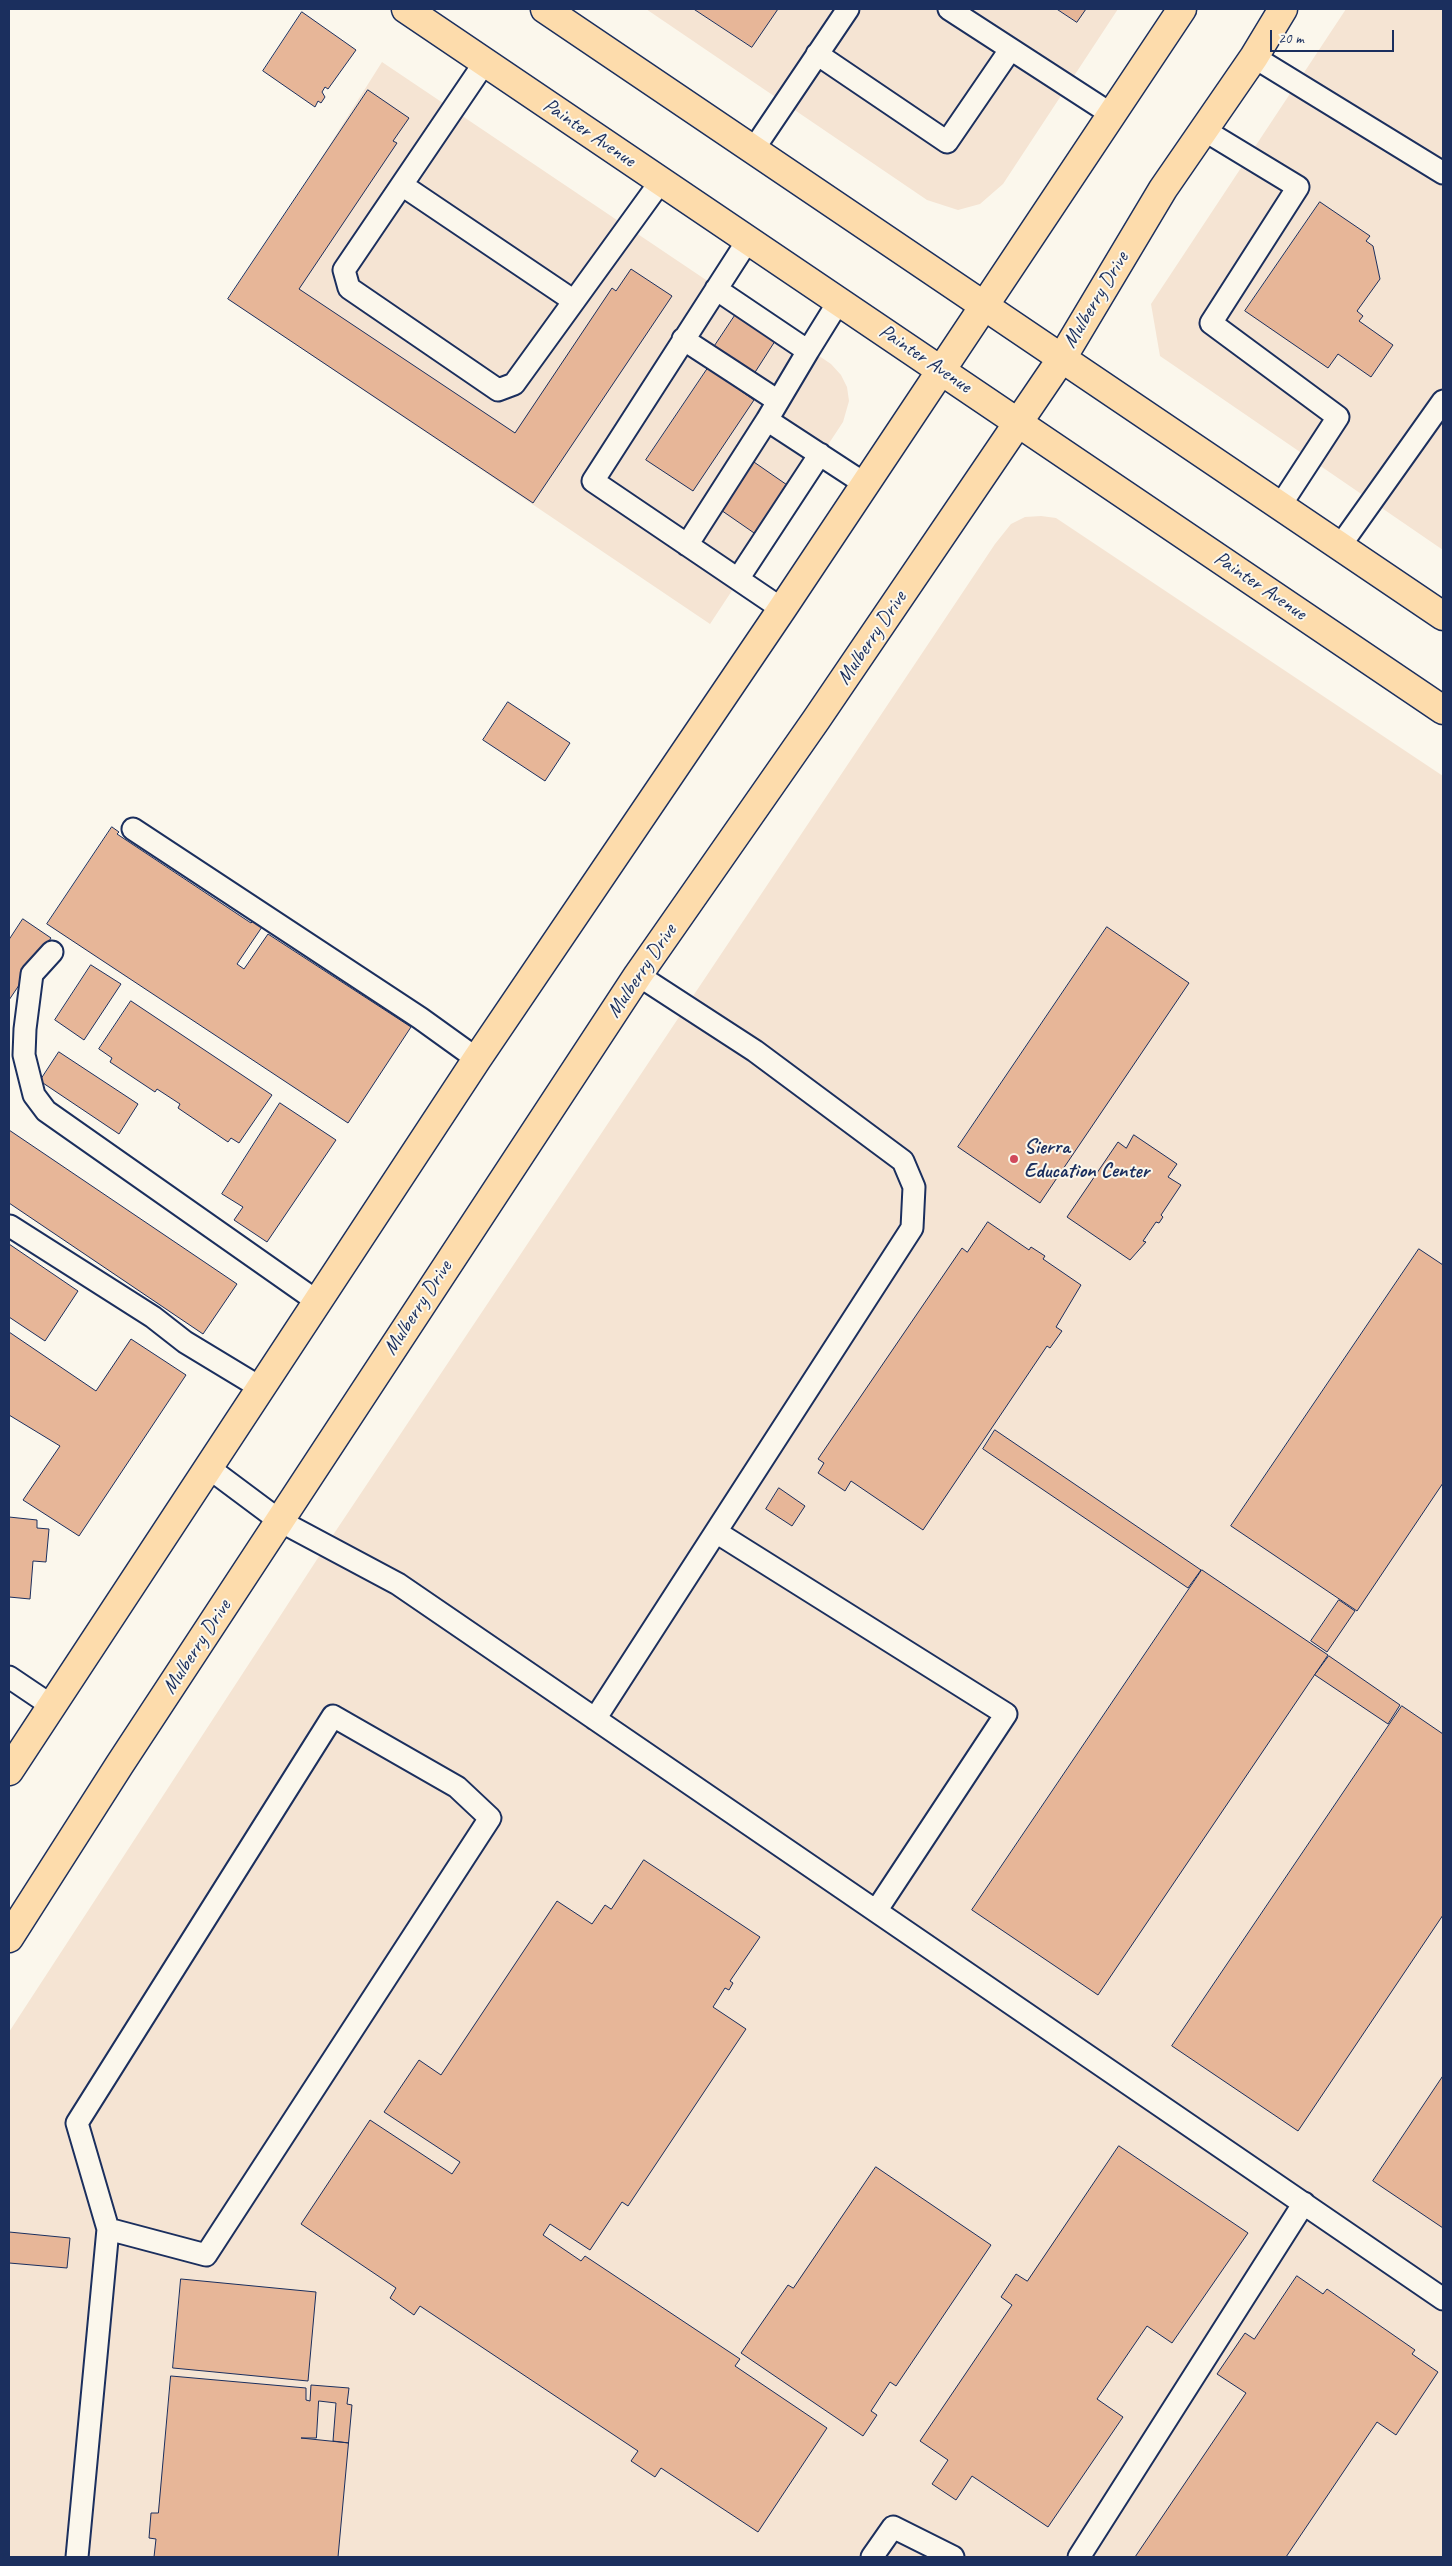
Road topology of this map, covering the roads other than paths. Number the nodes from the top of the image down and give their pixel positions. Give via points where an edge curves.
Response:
1 (406, 9) edge
2 (545, 9) edge
3 (848, 9) edge
4 (949, 9) edge
5 (1182, 9) edge
6 (1283, 9) edge
7 (1010, 50) junction
8 (817, 54) junction
9 (1254, 57) junction
10 (485, 62) junction
11 (1111, 114) junction
12 (1204, 130) junction
13 (753, 150) junction
14 (1443, 173) edge
15 (661, 181) junction
16 (402, 185) junction
17 (748, 240) junction
18 (716, 289) junction
19 (574, 301) junction
20 (838, 301) junction
21 (984, 305) junction
22 (684, 339) junction
23 (808, 351) junction
24 (1062, 358) junction
25 (941, 371) junction
26 (778, 401) junction
27 (1443, 401) edge
28 (767, 420) junction
29 (1019, 423) junction
30 (820, 454) junction
31 (865, 484) junction
32 (1280, 506) junction
33 (687, 545) junction
34 (1340, 546) junction
35 (738, 579) junction
36 (782, 609) junction
37 (1443, 616) edge
38 (1443, 710) edge
39 (134, 829) dead end
40 (52, 952) dead end
41 (638, 975) junction
42 (477, 1059) junction
43 (10, 1226) edge
44 (318, 1302) junction
45 (261, 1388) junction
46 (209, 1468) junction
47 (280, 1521) junction
48 (716, 1532) junction
49 (9, 1678) edge
50 (52, 1706) junction
51 (596, 1719) junction
52 (9, 1771) edge
53 (876, 1911) junction
54 (9, 1938) edge
55 (1304, 2203) junction
56 (108, 2229) junction
57 (1443, 2299) edge
58 (77, 2557) edge
59 (872, 2557) edge
60 (953, 2557) edge
61 (1078, 2557) edge

1 - 10 main road, Painter Avenue
2 - 13 main road
3 - 8 lane
4 - 7 lane
5 - 11 main road
6 - 9 main road, Mulberry Drive
7 - 8 lane via 947,142
7 - 11 lane
8 - 13 lane
9 - 12 main road, Mulberry Drive
9 - 14 lane
10 - 15 main road, Painter Avenue
10 - 16 lane
11 - 21 main road
12 - 24 main road, Mulberry Drive
12 - 32 lane via 1298,187 1211,323 1338,417
13 - 21 main road
15 - 17 main road, Painter Avenue
15 - 19 lane
16 - 19 lane
16 - 19 lane via 344,270 349,288 498,390 514,384
17 - 18 lane
17 - 20 main road, Painter Avenue
18 - 22 lane
18 - 23 lane
20 - 23 lane
20 - 25 main road, Painter Avenue
21 - 24 main road
21 - 25 main road
22 - 26 lane
22 - 33 lane via 593,481
23 - 26 lane
24 - 29 main road, Mulberry Drive
24 - 32 main road
25 - 29 main road, Painter Avenue
25 - 31 main road
26 - 28 lane
27 - 34 lane
28 - 30 lane
28 - 33 lane
29 - 38 main road, Painter Avenue
29 - 41 main road, Mulberry Drive
30 - 31 lane
30 - 35 lane
31 - 36 main road
32 - 34 main road
33 - 35 lane
34 - 37 main road
35 - 36 lane
36 - 42 main road
39 - 42 lane
40 - 44 lane via 32,974 25,1029 24,1055 34,1095 42,1106
41 - 47 main road, Mulberry Drive
41 - 48 lane via 755,1051 903,1161 914,1187 912,1228
42 - 44 main road
43 - 45 lane via 153,1317 185,1342
44 - 45 main road
45 - 46 main road
46 - 47 lane
46 - 50 main road
47 - 51 lane via 398,1584
47 - 54 main road, Mulberry Drive
48 - 51 lane
48 - 53 lane via 1006,1714
49 - 50 lane
50 - 52 main road
51 - 53 lane
53 - 55 lane
55 - 57 lane
55 - 61 lane
56 - 56 lane via 77,2123 333,1716 458,1787 490,1818 206,2255
56 - 58 lane
59 - 60 lane via 893,2527

